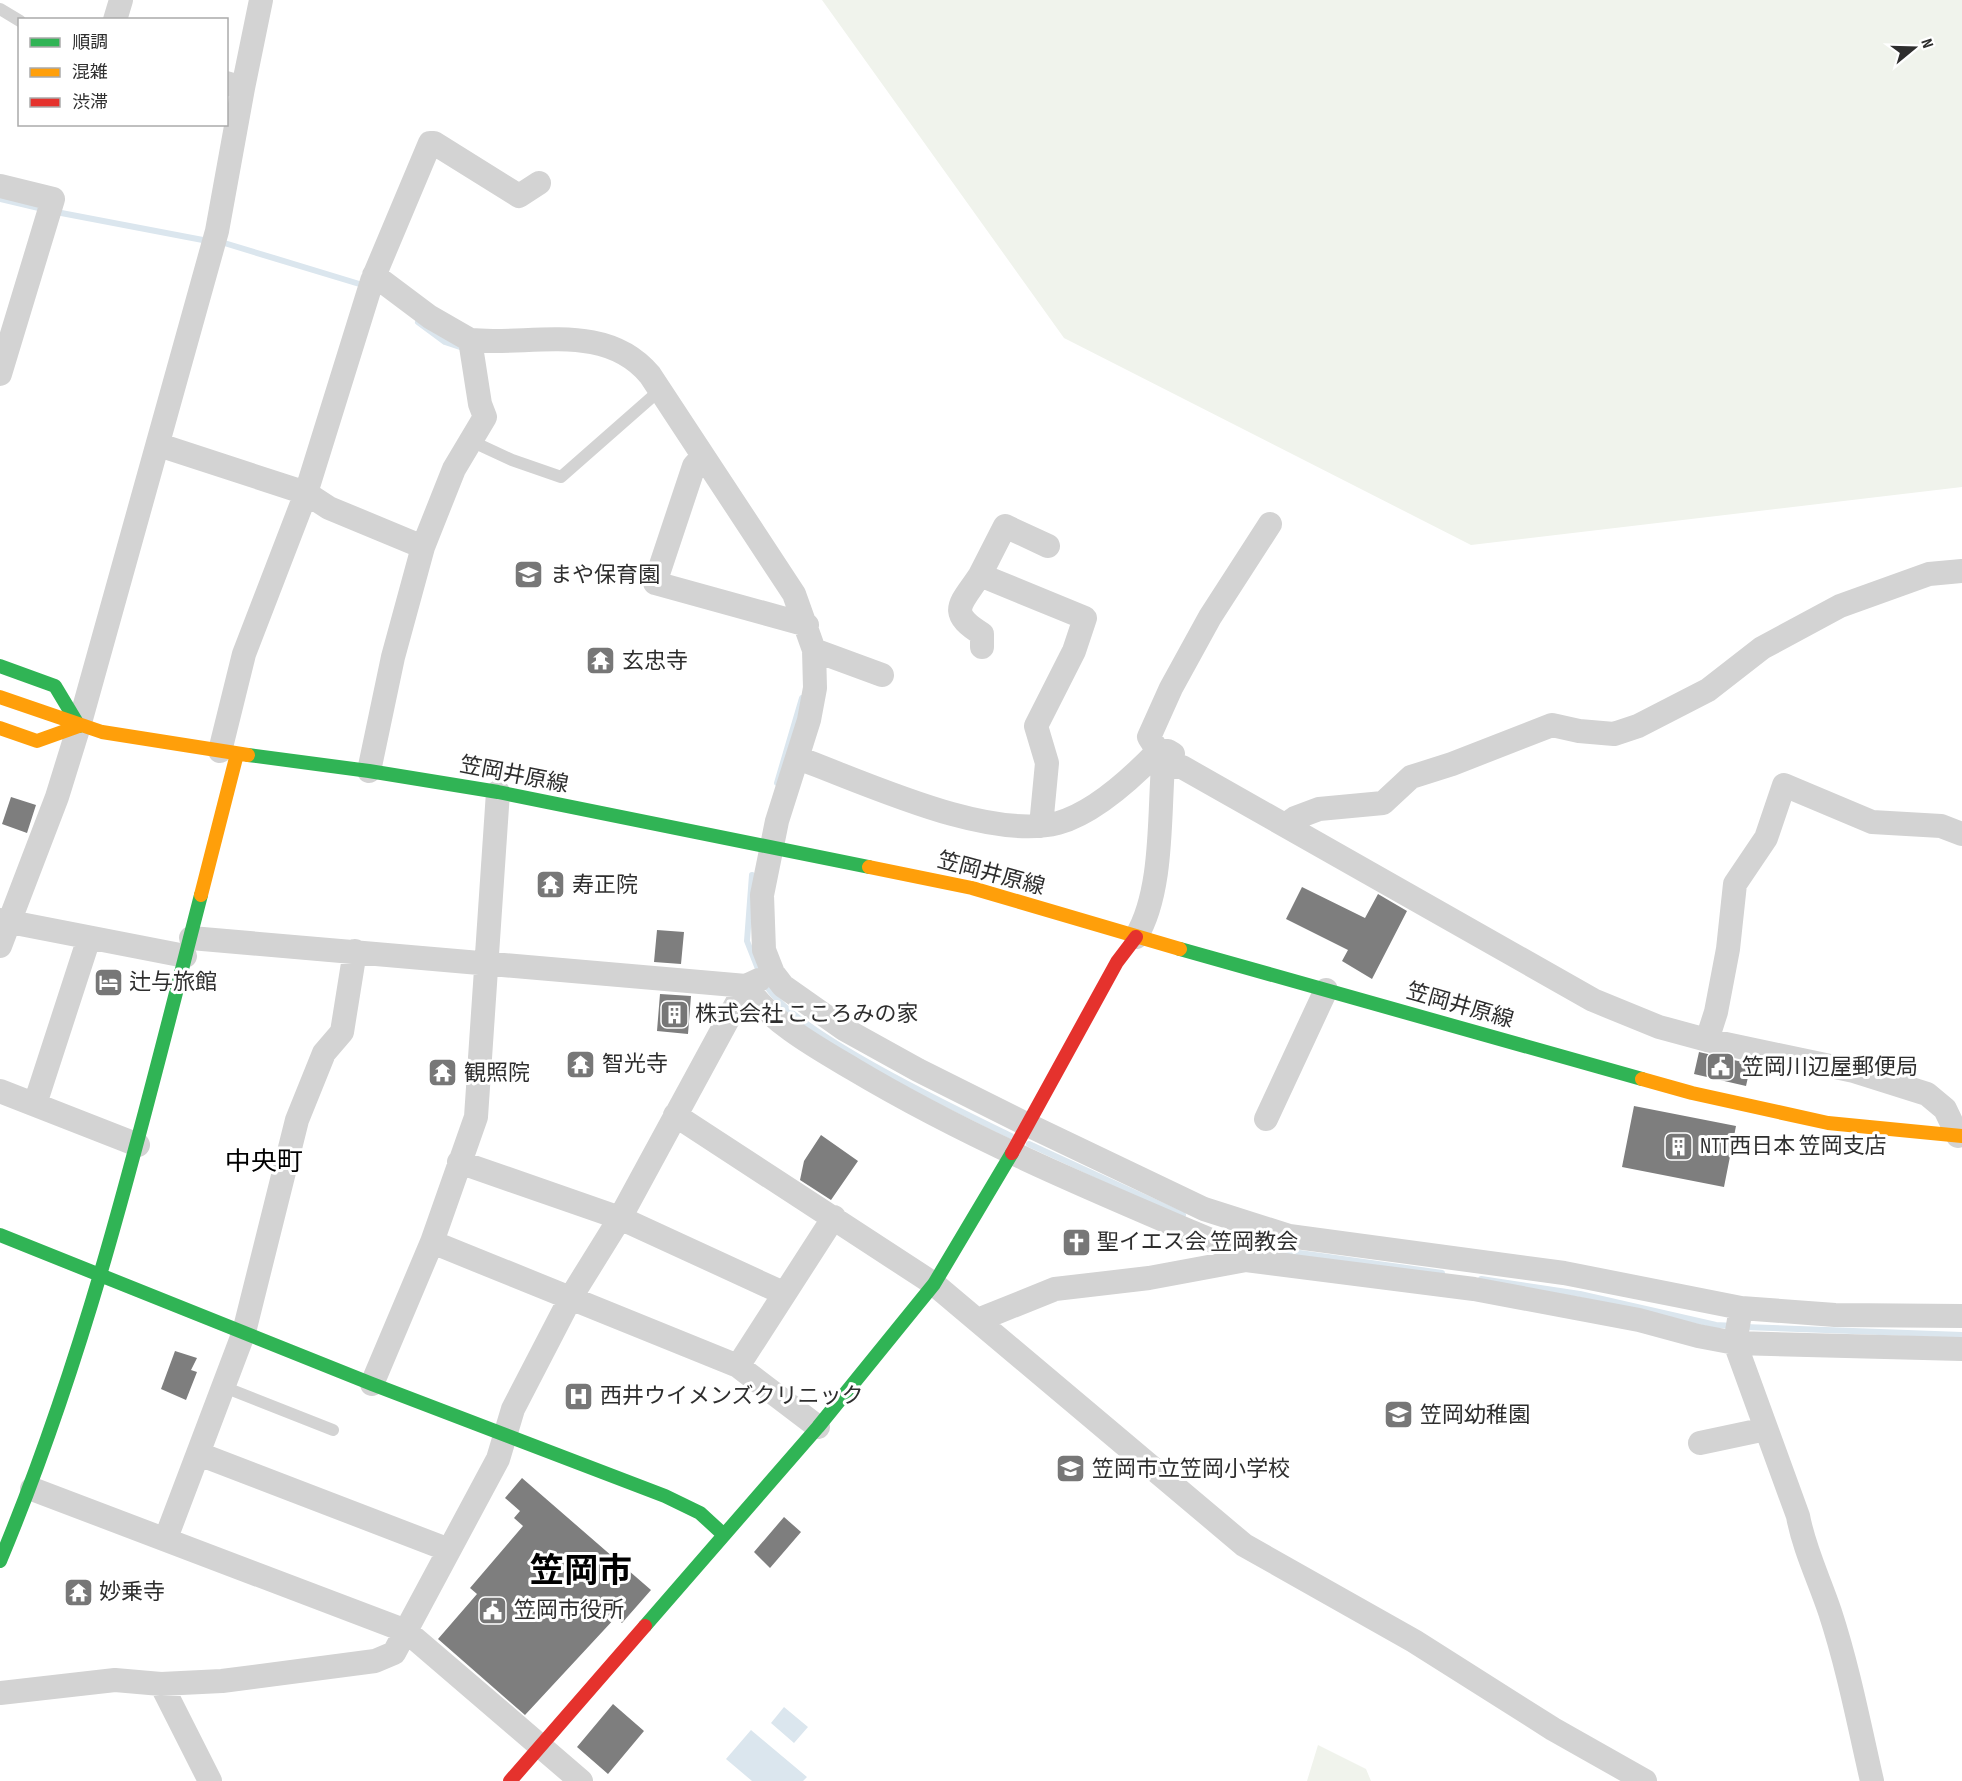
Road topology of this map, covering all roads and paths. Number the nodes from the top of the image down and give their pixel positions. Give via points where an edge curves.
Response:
1 (121, 0) edge
2 (261, 0) edge
3 (0, 9) edge
4 (116, 18) edge
5 (18, 20) edge
6 (235, 86) edge
7 (539, 183) dead end
8 (0, 186) edge
9 (371, 284) junction
10 (471, 346) junction
11 (0, 374) edge
12 (655, 394) junction
13 (471, 441) junction
14 (159, 445) junction
15 (699, 460) junction
16 (306, 493) junction
17 (1270, 524) dead end
18 (1048, 546) dead end
19 (423, 547) junction
20 (1962, 570) edge
21 (980, 575) junction
22 (795, 622) junction
23 (982, 647) dead end
24 (814, 650) junction
25 (0, 666) edge
26 (882, 675) dead end
27 (0, 697) edge
28 (79, 726) junction
29 (0, 728) edge
30 (228, 753) junction
31 (798, 758) junction
32 (1163, 761) junction
33 (369, 771) junction
34 (498, 792) junction
35 (1285, 825) junction
36 (1041, 826) junction
37 (1962, 834) edge
38 (770, 848) junction
39 (4, 921) edge
40 (1136, 937) junction
41 (89, 938) junction
42 (0, 946) edge
43 (188, 947) junction
44 (355, 951) junction
45 (485, 963) junction
46 (760, 979) junction
47 (1326, 990) junction
48 (1707, 1040) junction
49 (837, 1041) junction
50 (910, 1084) junction
51 (0, 1091) edge
52 (35, 1104) junction
53 (675, 1115) junction
54 (1266, 1119) dead end
55 (1025, 1126) junction
56 (1960, 1136) edge
57 (138, 1144) junction
58 (1013, 1149) junction
59 (459, 1162) junction
60 (1136, 1193) junction
61 (834, 1217) junction
62 (620, 1218) junction
63 (2, 1241) edge
64 (432, 1242) junction
65 (1250, 1242) junction
66 (1369, 1263) junction
67 (101, 1275) junction
68 (1476, 1276) junction
69 (934, 1284) junction
70 (783, 1293) junction
71 (571, 1297) junction
72 (1962, 1316) edge
73 (978, 1320) junction
74 (1738, 1325) junction
75 (244, 1332) junction
76 (1962, 1349) edge
77 (738, 1366) junction
78 (372, 1383) junction
79 (224, 1387) junction
80 (818, 1427) junction
81 (333, 1430) dead end
82 (1766, 1430) junction
83 (505, 1433) junction
84 (1700, 1443) dead end
85 (199, 1454) junction
86 (32, 1489) junction
87 (724, 1535) junction
88 (165, 1538) junction
89 (449, 1550) junction
90 (0, 1561) edge
91 (406, 1631) junction
92 (161, 1684) junction
93 (0, 1693) edge
94 (540, 1746) junction
95 (210, 1781) edge
96 (510, 1781) edge
97 (581, 1781) edge
98 (1645, 1781) edge
99 (1872, 1781) edge

1 - 4 street
2 - 6 street
3 - 5 lane
6 - 14 street via 214,242
7 - 9 street via 519,196 430,143
8 - 11 street via 53,199
9 - 10 street via 430,317
9 - 16 street
10 - 12 street via 593,341 630,355 640,364
10 - 13 street via 485,417
12 - 13 lane via 561,477
12 - 15 street
13 - 19 street via 454,469
14 - 16 street
14 - 28 street
15 - 22 street via 794,594
15 - 22 street via 655,583
16 - 19 street via 328,508
16 - 30 street via 244,654
17 - 32 street via 1210,617 1171,688 1149,737
18 - 21 street via 1005,526
19 - 33 street via 393,657
20 - 35 street via 1929,574 1840,606 1762,648 1708,690 1638,726 1614,734 1552,725 1411,777 1383,803 1319,809
21 - 23 street via 960,606 960,616 982,634
21 - 36 street via 1085,618 1074,651 1035,726 1047,763
22 - 24 street
24 - 26 street
24 - 31 street via 815,688
25 - 28 street via 55,686
27 - 28 street, 笠岡井原線
28 - 29 street via 37,741
28 - 30 street, 笠岡井原線
28 - 39 street via 57,797
30 - 33 street, 笠岡井原線
30 - 43 street
31 - 36 street via 957,815 1012,826
31 - 38 street
32 - 35 street
32 - 36 street via 1078,815
32 - 40 street via 1155,872 1143,925
33 - 34 street, 笠岡井原線
34 - 38 street, 笠岡井原線
34 - 45 street
35 - 48 street via 1593,1000 1659,1027
37 - 48 street via 1941,826 1872,822 1784,785 1766,838 1735,884 1728,949
38 - 40 street, 笠岡井原線 via 972,888
38 - 46 street via 762,895 764,950
39 - 41 street
39 - 42 street
40 - 47 street, 笠岡井原線
40 - 55 street via 1117,962
41 - 43 street
41 - 52 street
43 - 44 street
43 - 57 street
44 - 45 street
44 - 75 street via 342,1032 324,1053 297,1120
45 - 46 street
45 - 59 street via 477,1117
46 - 49 street via 783,986
46 - 53 street
47 - 54 street
47 - 56 street, 笠岡井原線 via 1692,1093 1828,1123
48 - 56 street via 1854,1071 1928,1094 1945,1109
49 - 50 street
49 - 50 street
50 - 55 street
50 - 58 street
51 - 52 street
52 - 57 street
53 - 61 street
53 - 62 street
55 - 58 street
55 - 60 street
57 - 67 street
58 - 60 street
58 - 69 street
59 - 62 street
59 - 64 street
60 - 65 street via 1204,1209
60 - 65 street via 1227,1247
61 - 69 street
61 - 70 street
62 - 70 street
62 - 71 street
63 - 67 street
64 - 71 street
64 - 78 street
65 - 66 street
65 - 66 street via 1289,1236
65 - 73 street via 1149,1278 1055,1289
66 - 68 street
67 - 75 street
67 - 86 street
68 - 74 street via 1564,1273
68 - 74 street via 1698,1336
69 - 73 street
69 - 80 street
70 - 77 street
71 - 77 street
71 - 83 street via 513,1409
72 - 74 street via 1835,1315
73 - 98 street via 1244,1545 1414,1641 1553,1729
74 - 76 street
74 - 82 street
75 - 78 street
75 - 79 street
77 - 80 street
78 - 83 street
79 - 81 lane
79 - 85 street
80 - 87 street
82 - 84 street
82 - 99 street via 1830,1611
83 - 87 street via 665,1496 700,1513
83 - 89 street via 498,1459
85 - 88 street
85 - 89 street
86 - 88 street
86 - 90 street
87 - 94 street
88 - 91 street
89 - 91 street
91 - 92 street via 394,1653 375,1661 222,1681
91 - 94 street
92 - 93 street via 115,1680
92 - 95 street
94 - 96 street
94 - 97 street

